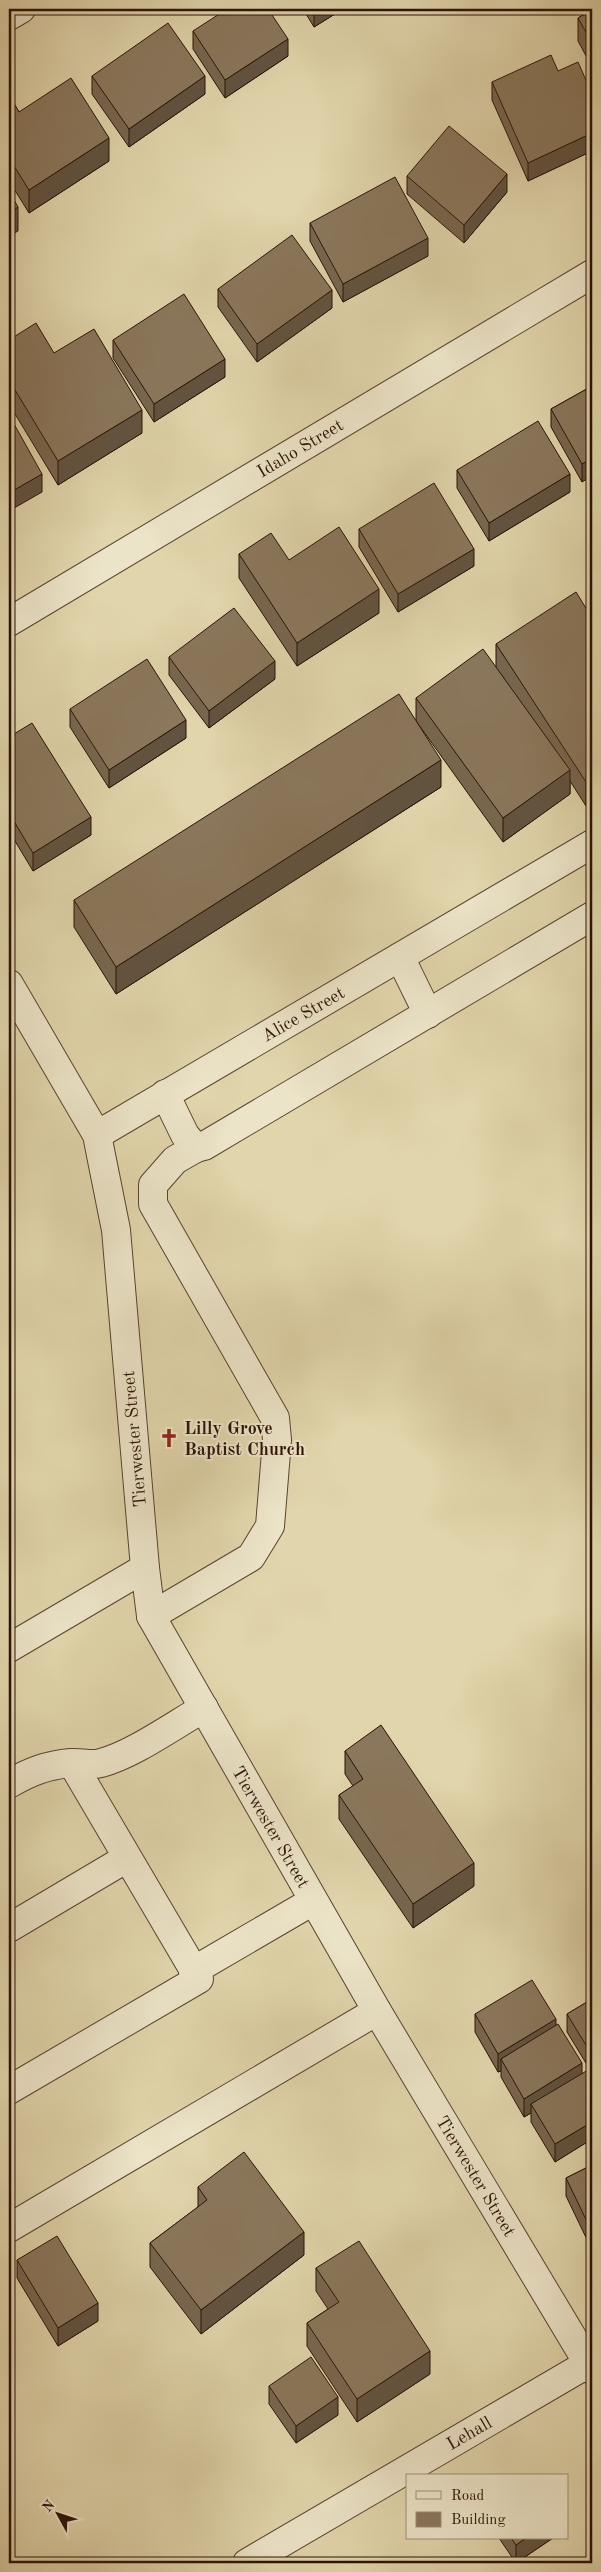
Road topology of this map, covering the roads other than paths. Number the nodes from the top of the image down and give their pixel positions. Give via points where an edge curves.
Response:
1 (21, 9) edge
2 (9, 16) edge
3 (592, 274) edge
4 (9, 622) edge
5 (592, 844) edge
6 (592, 916) edge
7 (400, 957) junction
8 (9, 984) edge
9 (428, 1014) junction
10 (165, 1094) junction
11 (97, 1134) junction
12 (196, 1148) junction
13 (145, 1568) junction
14 (151, 1616) junction
15 (9, 1648) edge
16 (204, 1708) junction
17 (72, 1763) junction
18 (9, 1784) edge
19 (128, 1858) junction
20 (313, 1901) junction
21 (9, 1928) edge
22 (194, 1971) junction
23 (377, 2011) junction
24 (9, 2090) edge
25 (9, 2228) edge
26 (590, 2366) edge
27 (247, 2563) edge

1 - 2 street
3 - 4 street, Idaho Street
5 - 7 street, Alice Street
6 - 9 street
7 - 9 street
7 - 10 street, Alice Street
8 - 11 street
9 - 12 street
10 - 11 street, Alice Street
10 - 12 street via 185,1135
11 - 13 street, Tierwester Street via 116,1230
12 - 14 street via 175,1160 153,1185 153,1204 275,1418 277,1440 270,1526 251,1557
13 - 14 street, Tierwester Street
13 - 15 street
14 - 16 street, Tierwester Street
16 - 17 street via 100,1764
16 - 20 street, Tierwester Street
17 - 18 street via 30,1771
17 - 19 street
19 - 21 street
19 - 22 street
20 - 22 street
20 - 23 street, Tierwester Street
22 - 24 street via 199,1979
23 - 25 street
23 - 26 street, Tierwester Street
26 - 27 street, Lehall

